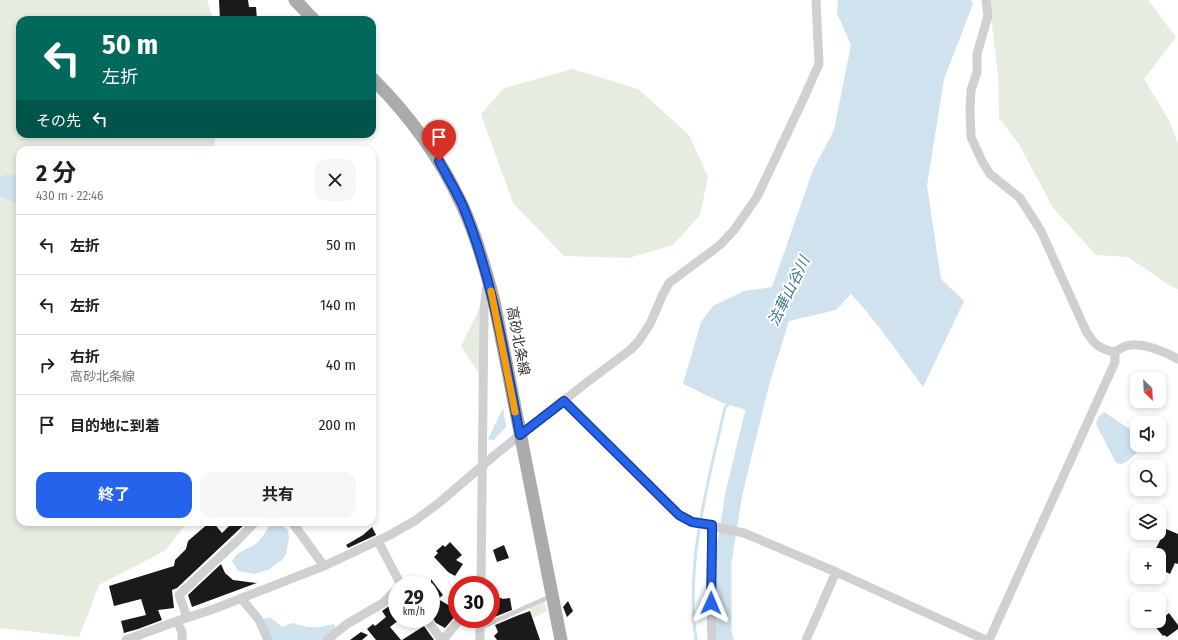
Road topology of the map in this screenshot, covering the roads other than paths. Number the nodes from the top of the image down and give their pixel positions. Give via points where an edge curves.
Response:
1 (295, 0) edge
2 (816, 0) edge
3 (986, 0) edge
4 (310, 16) edge
5 (376, 82) edge
6 (488, 279) junction
7 (1115, 352) junction
8 (1178, 359) edge
9 (564, 401) junction
10 (520, 435) junction
11 (483, 465) junction
12 (708, 524) junction
13 (251, 526) edge
14 (295, 526) edge
15 (378, 541) junction
16 (324, 566) junction
17 (836, 572) junction
18 (396, 576) edge
19 (481, 576) edge
20 (552, 595) junction
21 (241, 598) junction
22 (388, 598) edge
23 (500, 615) edge
24 (187, 617) junction
25 (177, 621) junction
26 (433, 628) edge
27 (453, 628) edge
28 (480, 628) edge
29 (126, 640) edge
30 (182, 640) edge
31 (268, 640) edge
32 (327, 640) edge
33 (443, 640) edge
34 (480, 640) edge
35 (561, 640) edge
36 (712, 640) edge
37 (806, 640) edge
38 (986, 640) edge
39 (990, 640) edge

1 - 4 main road
2 - 9 street via 819,64 757,197 720,245 669,283 650,324 638,342
3 - 7 street via 988,16 977,54 977,72 971,90 971,137 990,174 1020,198 1042,231 1094,344 1106,351
5 - 6 main road, 高砂北条線 via 415,126 439,161 462,205
6 - 10 main road, 高砂北条線
6 - 11 street via 484,309
7 - 8 street via 1126,346 1146,346
7 - 39 street via 1115,362
9 - 10 street
9 - 12 street via 679,515 692,522
10 - 11 street
10 - 20 main road, 高砂北条線
11 - 15 street via 416,520
11 - 19 street
12 - 17 street via 744,533
12 - 36 street via 712,542
13 - 24 street via 179,595
14 - 16 street
15 - 16 street
15 - 18 street
16 - 21 street
17 - 37 street
17 - 38 street
20 - 23 lane
20 - 35 main road, 高砂北条線
21 - 24 street
21 - 31 street via 259,620
22 - 32 street
24 - 25 street
25 - 29 street
25 - 30 street via 182,632
26 - 33 street
27 - 33 street
28 - 34 street

